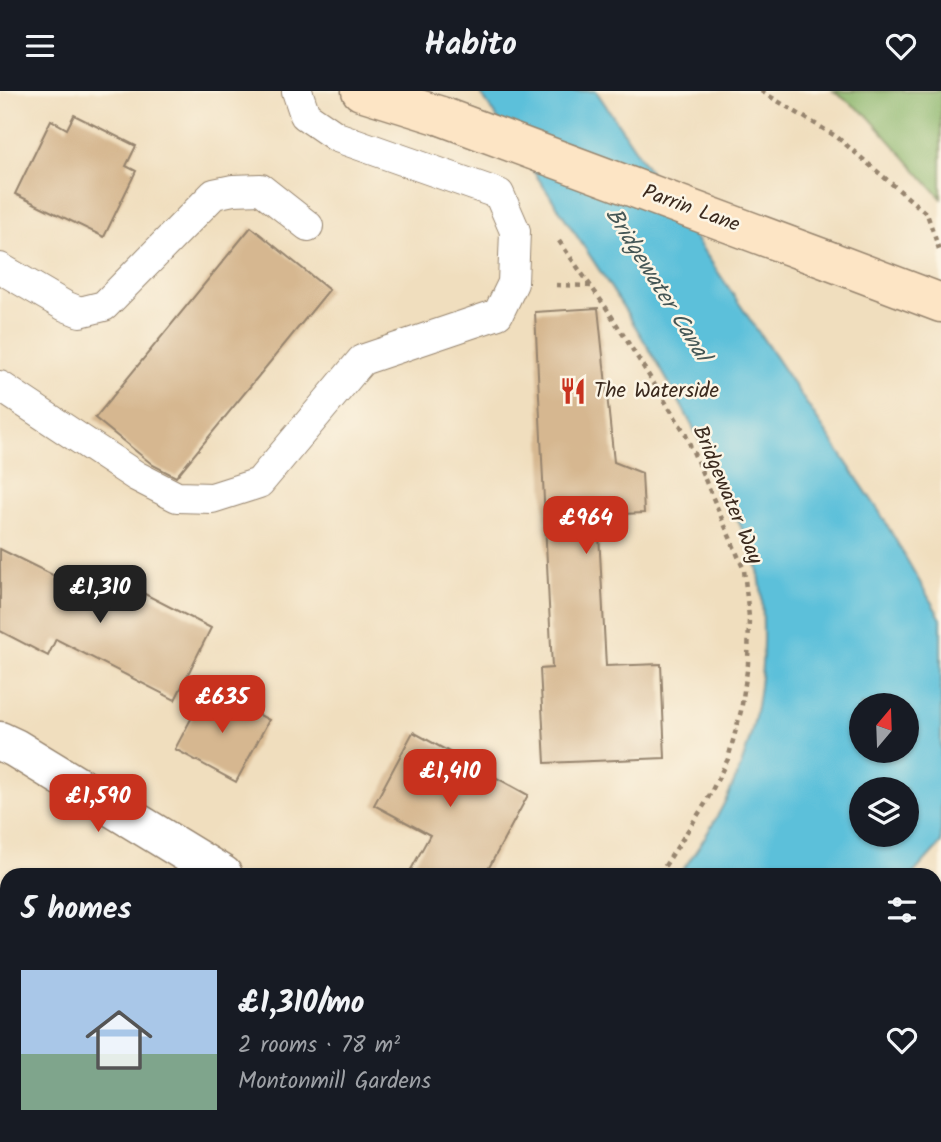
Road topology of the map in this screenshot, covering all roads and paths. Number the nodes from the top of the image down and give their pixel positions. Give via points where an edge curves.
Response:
1 (297, 91) edge
2 (361, 91) edge
3 (761, 91) edge
4 (308, 226) dead end
5 (557, 237) dead end
6 (941, 254) edge
7 (0, 268) edge
8 (941, 303) edge
9 (0, 386) edge
10 (0, 741) edge
11 (212, 868) edge
12 (664, 868) edge

1 - 9 lane via 305,115 337,137 499,194 515,230 513,283 498,314 362,360 259,482 212,498 177,497 136,476
2 - 8 main road, Parrin Lane, bridge via 441,116
3 - 6 path via 837,137 927,214
4 - 7 lane via 261,189 214,194 104,306 80,312
5 - 12 path, Bridgewater Way via 685,433 744,570 749,617 741,711 728,759
10 - 11 street

